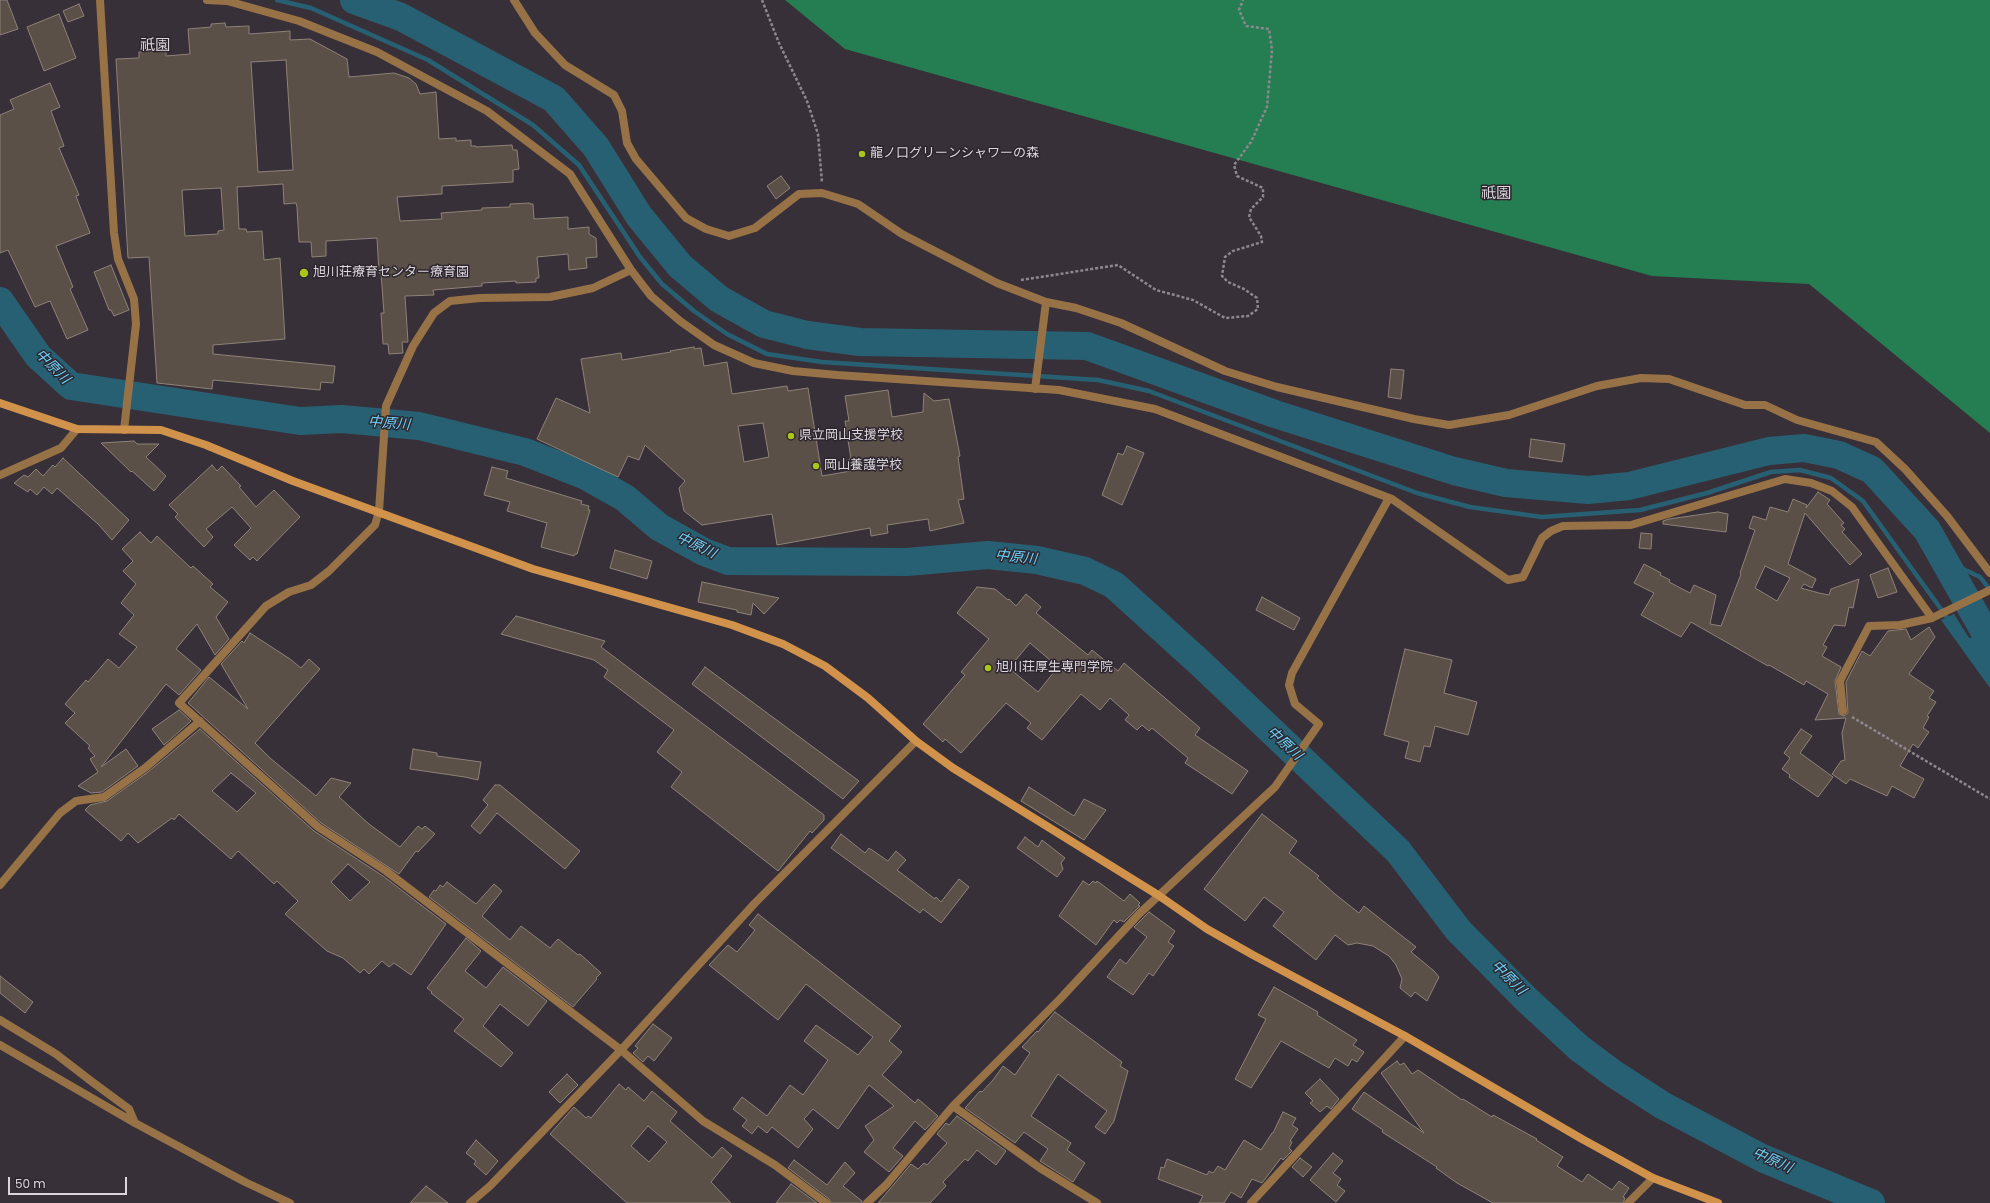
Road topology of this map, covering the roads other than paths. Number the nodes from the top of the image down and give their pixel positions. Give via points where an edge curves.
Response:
1 (100, 0) edge
2 (207, 0) edge
3 (514, 0) edge
4 (630, 270) junction
5 (1046, 305) junction
6 (1036, 385) junction
7 (0, 403) edge
8 (77, 429) junction
9 (124, 430) junction
10 (0, 475) edge
11 (1388, 498) junction
12 (379, 511) junction
13 (1990, 573) edge
14 (1990, 590) edge
15 (1936, 616) junction
16 (1843, 711) road end
17 (200, 721) junction
18 (916, 741) junction
19 (0, 885) edge
20 (1158, 895) junction
21 (0, 1014) edge
22 (0, 1020) edge
23 (15, 1029) junction
24 (1405, 1036) junction
25 (0, 1045) edge
26 (621, 1050) junction
27 (953, 1106) junction
28 (135, 1124) junction
29 (1653, 1178) junction
30 (290, 1203) edge
31 (470, 1203) edge
32 (826, 1203) edge
33 (867, 1203) edge
34 (1097, 1203) edge
35 (1251, 1203) edge
36 (1628, 1203) edge
37 (1718, 1203) edge

1 - 9 street via 114,233 118,260 134,299 136,324
2 - 4 street via 227,1 299,21 377,52 487,111 570,174
3 - 5 street via 535,32 565,65 614,95 622,111 627,143 636,159 686,218 706,229 728,236 754,228 799,194 822,193 858,204 915,241
4 - 6 street via 651,296 680,322 714,345 754,363 800,372
4 - 12 street via 593,288 550,297 450,301 434,313 413,346 386,406
5 - 6 street
5 - 13 street via 1076,308 1121,323 1225,371 1276,388 1414,419 1449,424 1509,415 1597,386 1641,378 1670,379 1745,404 1765,405 1797,420 1876,442 1905,469 1947,516
6 - 11 street via 1155,409
7 - 8 street
8 - 9 street
8 - 10 street via 61,448
9 - 12 street via 161,430
11 - 15 street via 1508,580 1523,577 1542,538 1562,526 1631,525 1785,479 1811,483 1832,490 1852,507
11 - 20 street via 1292,673 1289,685 1295,704 1319,724 1275,787
12 - 17 street via 375,525 329,571 311,585 289,592 266,606 179,703
12 - 18 street via 533,569 732,625 783,644 825,666 868,698
14 - 15 street
15 - 16 street via 1900,625 1869,626 1840,681
17 - 19 street via 145,768 104,797 76,801 60,813
17 - 26 street via 318,827 386,871
18 - 20 street via 996,796
18 - 26 street via 755,903
20 - 24 street via 1207,929
20 - 27 street via 1065,994
21 - 23 street
22 - 23 street
23 - 28 street via 56,1054 128,1109
24 - 29 street
24 - 35 street
25 - 28 street
26 - 31 street via 490,1186
26 - 32 street via 703,1121 775,1165
27 - 33 street via 886,1185
27 - 34 street via 1040,1168
28 - 30 street
29 - 36 street
29 - 37 street

